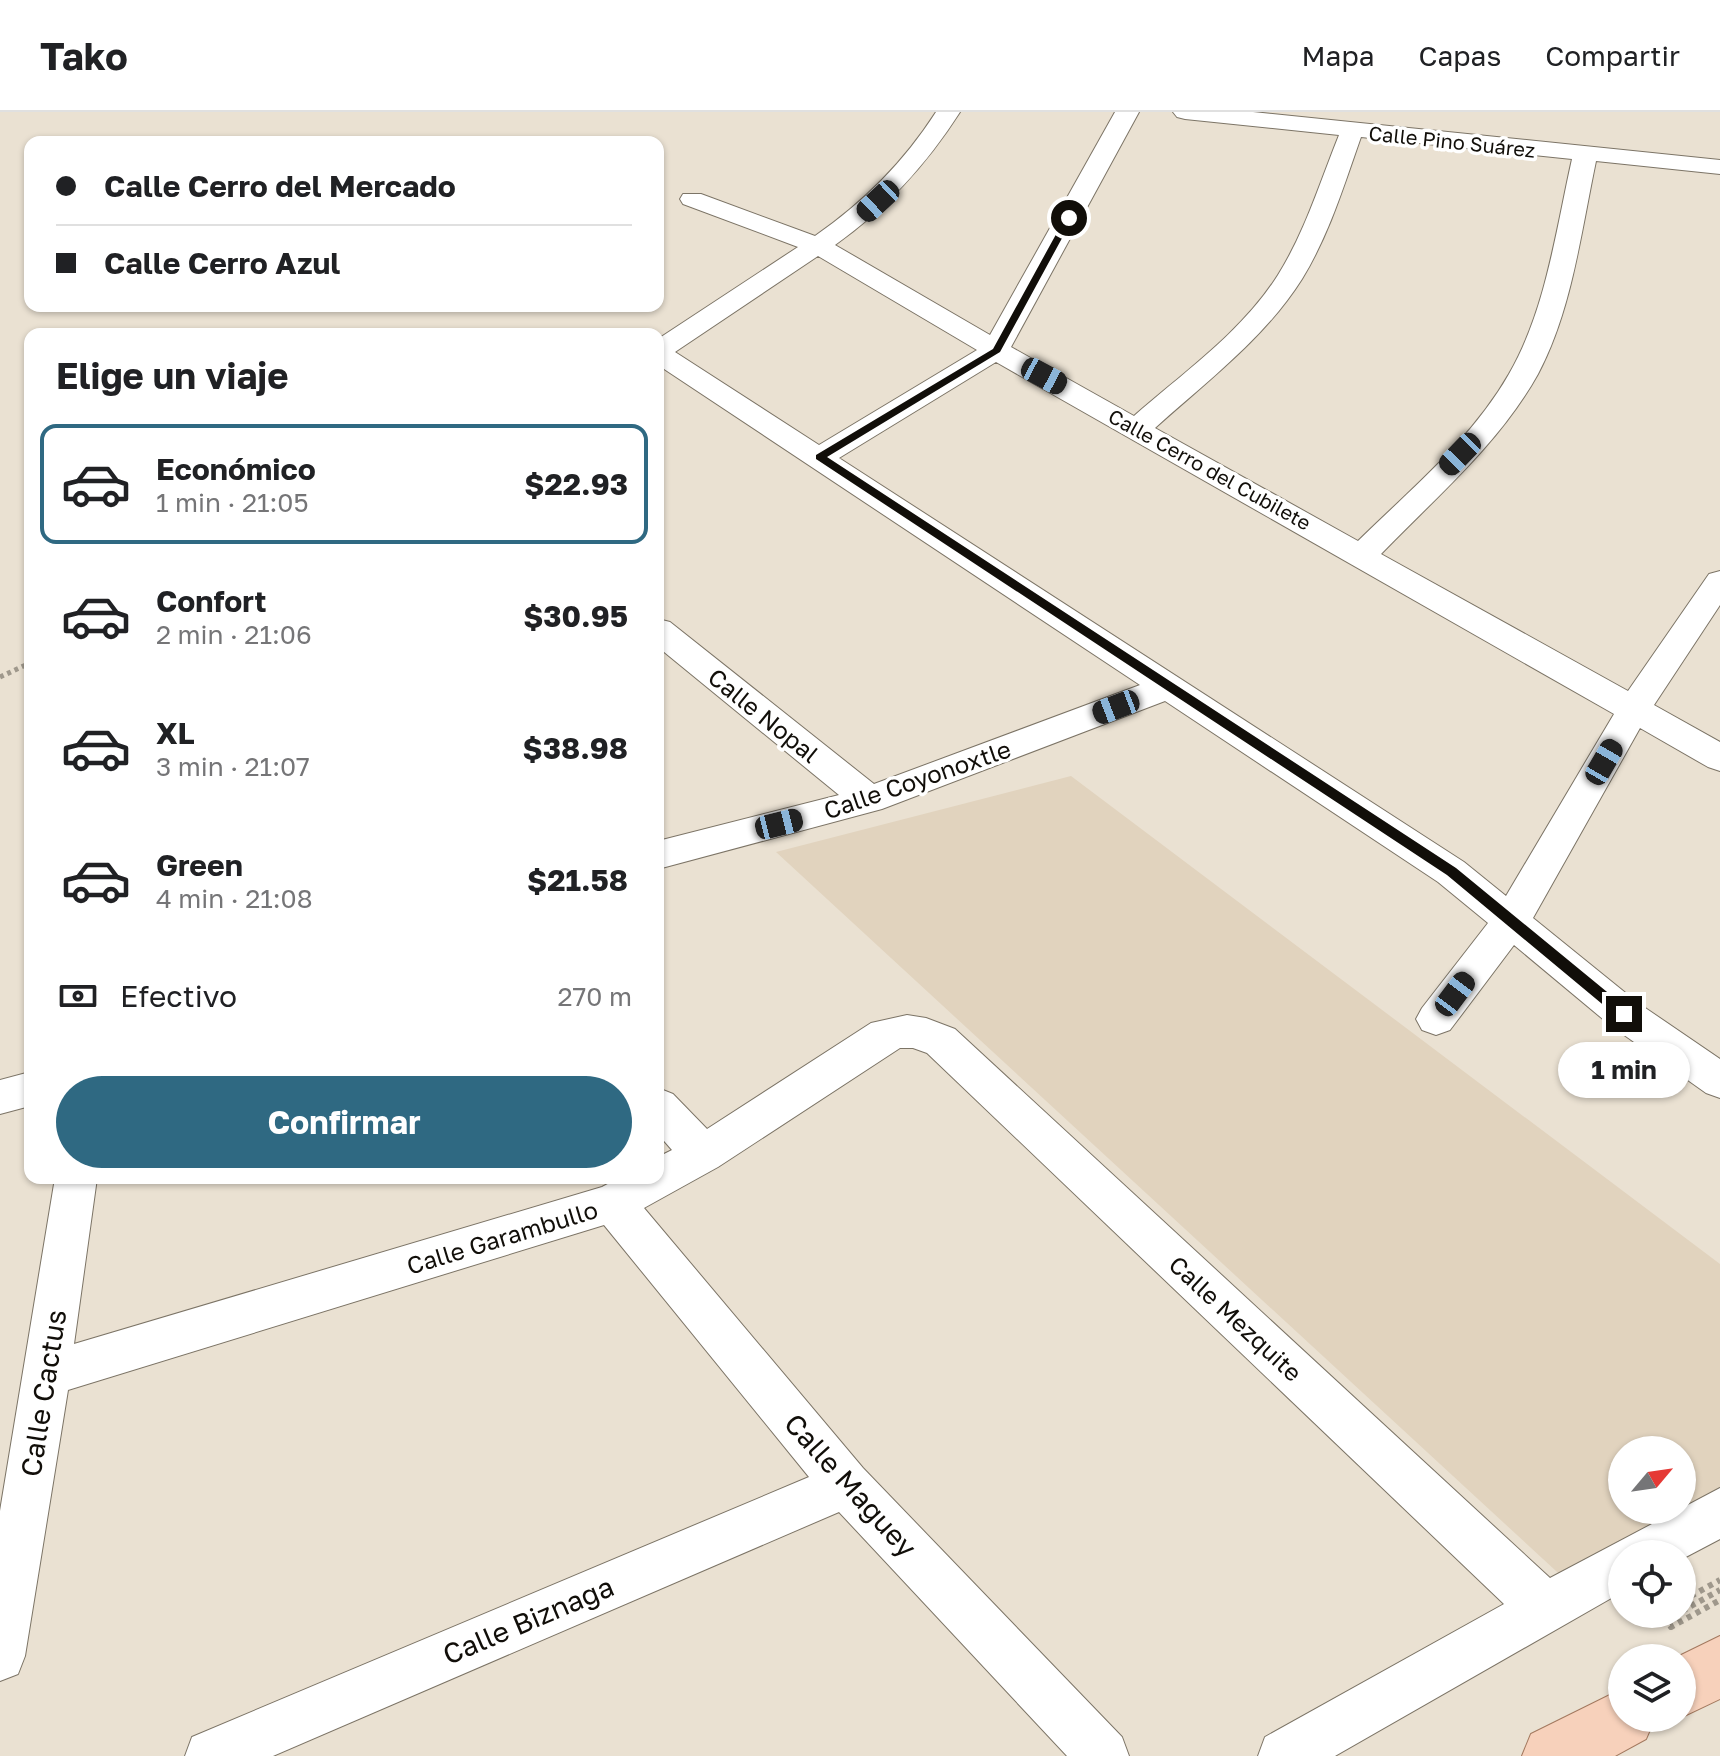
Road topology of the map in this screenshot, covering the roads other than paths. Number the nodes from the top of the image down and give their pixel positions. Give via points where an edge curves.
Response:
1 (948, 112) edge
2 (1127, 112) edge
3 (1185, 112) edge
4 (1253, 115) edge
5 (1352, 131) junction
6 (1585, 155) junction
7 (1720, 167) edge
8 (692, 199) dead end
9 (819, 246) junction
10 (664, 348) edge
11 (996, 350) junction
12 (664, 356) edge
13 (1138, 428) junction
14 (820, 457) junction
15 (1362, 555) junction
16 (1720, 581) edge
17 (664, 635) edge
18 (1171, 686) junction
19 (1634, 709) junction
20 (1720, 758) edge
21 (869, 800) junction
22 (664, 853) edge
23 (1512, 920) junction
24 (1436, 1019) dead end
25 (923, 1032) joint
26 (1720, 1081) edge
27 (24, 1091) edge
28 (0, 1097) edge
29 (664, 1112) edge
30 (703, 1154) junction
31 (664, 1175) edge
32 (75, 1184) edge
33 (648, 1184) edge
34 (613, 1203) junction
35 (47, 1374) junction
36 (846, 1485) junction
37 (1720, 1512) edge
38 (1669, 1540) edge
39 (1608, 1573) edge
40 (1545, 1608) junction
41 (0, 1656) edge
42 (1720, 1666) edge
43 (1696, 1679) edge
44 (1608, 1727) edge
45 (211, 1756) edge
46 (1103, 1756) edge
47 (1284, 1756) edge
48 (1553, 1756) edge

1 - 9 street via 930,145 897,183
2 - 11 street
3 - 4 street, Calle Pino Suárez
4 - 5 street, Calle Pino Suárez
5 - 6 street, Calle Pino Suárez
5 - 13 street via 1302,258 1278,293
6 - 7 street, Calle Pino Suárez
6 - 15 street via 1546,316 1526,370 1499,413
8 - 9 street, Calle Cerro del Cubilete
9 - 10 street
9 - 11 street, Calle Cerro del Cubilete
11 - 13 street, Calle Cerro del Cubilete
11 - 14 street
12 - 14 street
13 - 15 street, Calle Cerro del Cubilete
14 - 18 street
15 - 19 street, Calle Cerro del Cubilete
16 - 19 street
17 - 21 street, Calle Nopal
18 - 21 street, Calle Coyonoxtle
18 - 23 street via 1417,848
19 - 20 street, Calle Cerro del Cubilete
19 - 23 street
21 - 22 street, Calle Coyonoxtle
23 - 24 street
23 - 26 street via 1624,1014
25 - 30 street, Calle Garambullo via 904,1029 885,1035
25 - 40 street, Calle Mezquite via 941,1041
27 - 28 street
29 - 30 street
30 - 31 street, Calle Garambullo
32 - 35 street, Calle Cactus
33 - 34 street, Calle Garambullo
34 - 35 street, Calle Garambullo
34 - 36 street, Calle Maguey
35 - 41 street, Calle Cactus
36 - 45 street, Calle Biznaga
36 - 46 street, Calle Maguey
37 - 38 street
39 - 40 street
40 - 47 street
42 - 43 main road
44 - 48 main road

